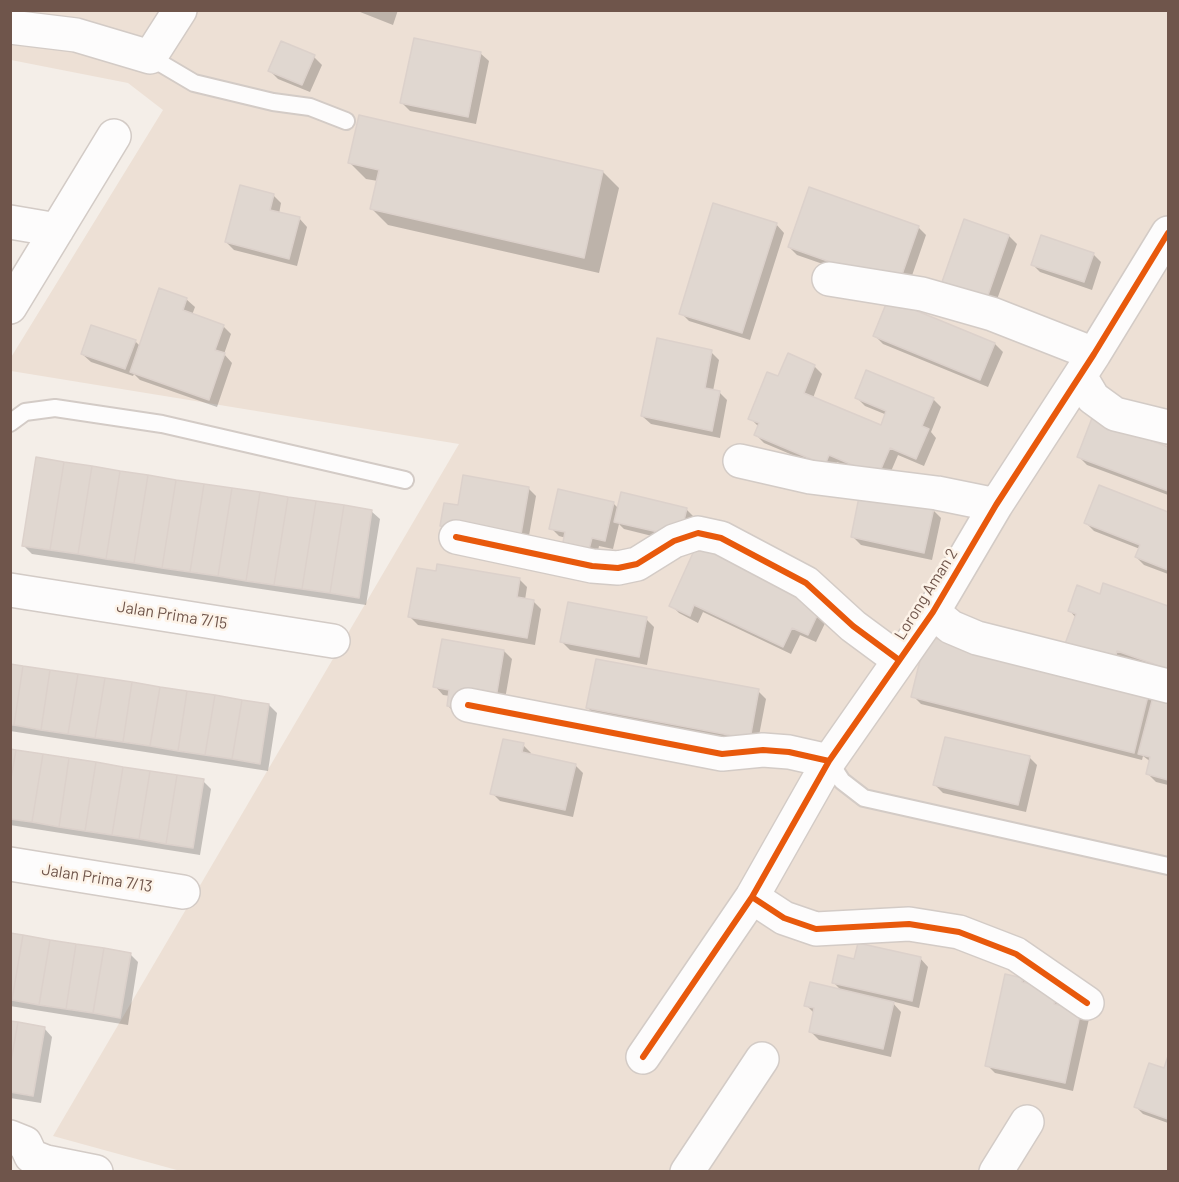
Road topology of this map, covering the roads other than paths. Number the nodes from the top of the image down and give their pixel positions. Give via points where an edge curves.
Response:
1 (180, 10) edge
2 (10, 27) edge
3 (150, 57) junction
4 (346, 121) dead end
5 (114, 136) dead end
6 (10, 222) edge
7 (57, 230) junction
8 (1168, 232) edge
9 (828, 279) dead end
10 (10, 307) edge
11 (1087, 365) junction
12 (10, 423) edge
13 (1168, 427) edge
14 (740, 461) dead end
15 (405, 480) dead end
16 (996, 505) junction
17 (456, 537) dead end
18 (10, 590) edge
19 (933, 612) junction
20 (333, 641) dead end
21 (899, 660) junction
22 (1168, 686) edge
23 (468, 705) dead end
24 (829, 761) junction
25 (10, 864) edge
26 (1168, 866) edge
27 (183, 892) dead end
28 (752, 897) junction
29 (1087, 1003) dead end
30 (643, 1057) dead end
31 (762, 1059) dead end
32 (1027, 1122) dead end
33 (10, 1137) edge
34 (96, 1172) edge
35 (687, 1172) edge
36 (996, 1172) edge

1 - 3 street
2 - 3 street via 76,35
3 - 4 lane via 194,83 310,107
5 - 7 street
6 - 7 street
7 - 10 street
8 - 11 street, Lorong Aman 2
9 - 11 street via 922,294 992,314
11 - 13 street via 1093,398 1115,414
11 - 16 street, Lorong Aman 2
12 - 15 lane via 26,412 66,409 162,424
14 - 16 street via 810,477 937,493
16 - 19 street, Lorong Aman 2
17 - 21 street via 618,568 637,564 674,541 698,533 722,538 806,583 853,626
18 - 20 street, Jalan Prima 7/15
19 - 21 street, Lorong Aman 2
19 - 22 street via 951,627 977,638
21 - 24 street, Lorong Aman 2
23 - 24 street via 722,754 763,750
24 - 26 lane via 842,782 864,798
24 - 28 street, Lorong Aman 2
25 - 27 street, Jalan Prima 7/13
28 - 29 street via 784,918 816,928 909,924 958,932 1016,954
28 - 30 street, Lorong Aman 2
31 - 35 street
32 - 36 street
33 - 34 street via 25,1143 31,1156

